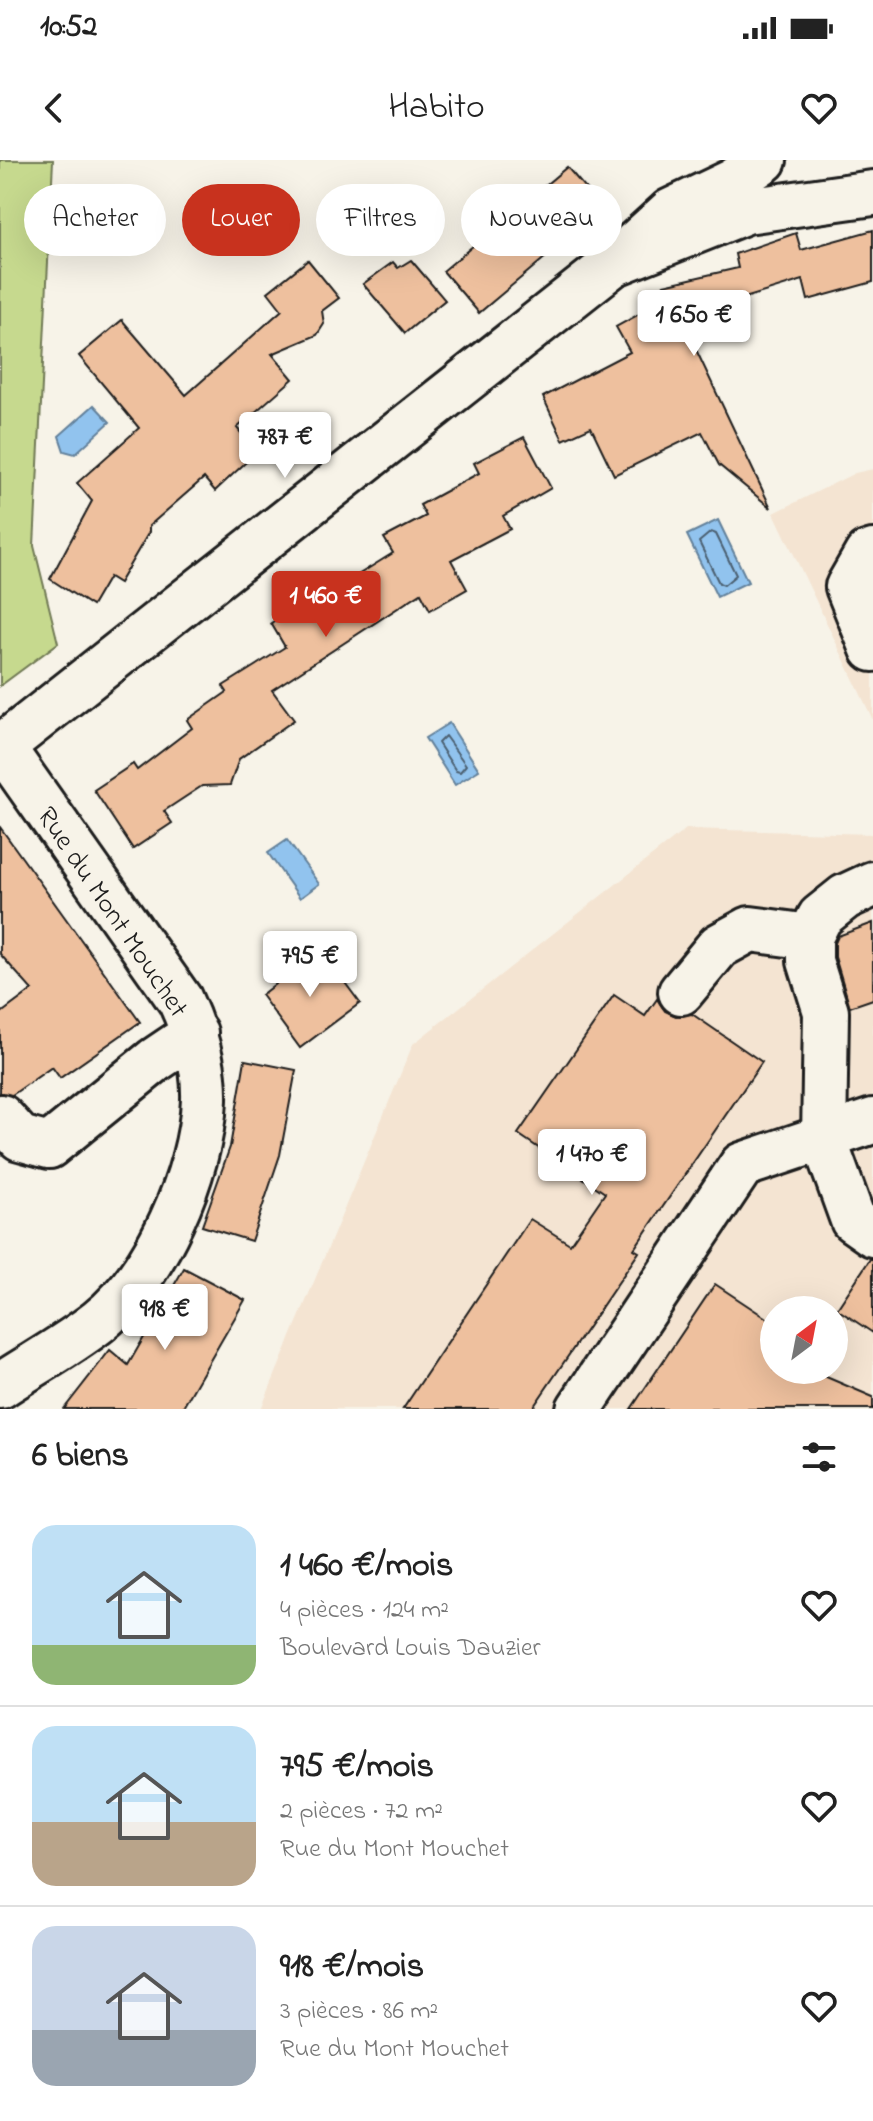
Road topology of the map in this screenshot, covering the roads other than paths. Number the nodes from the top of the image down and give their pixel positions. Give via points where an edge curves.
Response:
1 (764, 160) edge
2 (873, 193) edge
3 (613, 264) junction
4 (873, 552) edge
5 (873, 649) edge
6 (1, 748) edge
7 (873, 884) edge
8 (810, 937) junction
9 (681, 992) dead end
10 (195, 1033) junction
11 (1, 1117) edge
12 (873, 1121) edge
13 (824, 1140) junction
14 (873, 1234) edge
15 (0, 1386) edge
16 (579, 1409) edge

1 - 3 main road via 671,211
2 - 3 main road via 746,211
3 - 6 main road
4 - 5 main road via 848,587
6 - 10 main road, Rue du Mont Mouchet via 180,1000
7 - 8 main road via 820,917
8 - 9 main road via 750,929 719,946
8 - 13 main road via 810,961 826,1012
10 - 11 main road via 49,1146 20,1138
10 - 15 main road, Rue du Mont Mouchet via 204,1101 195,1155 175,1215 139,1278 99,1321
12 - 13 main road
13 - 14 main road via 853,1220
13 - 16 main road via 742,1165

